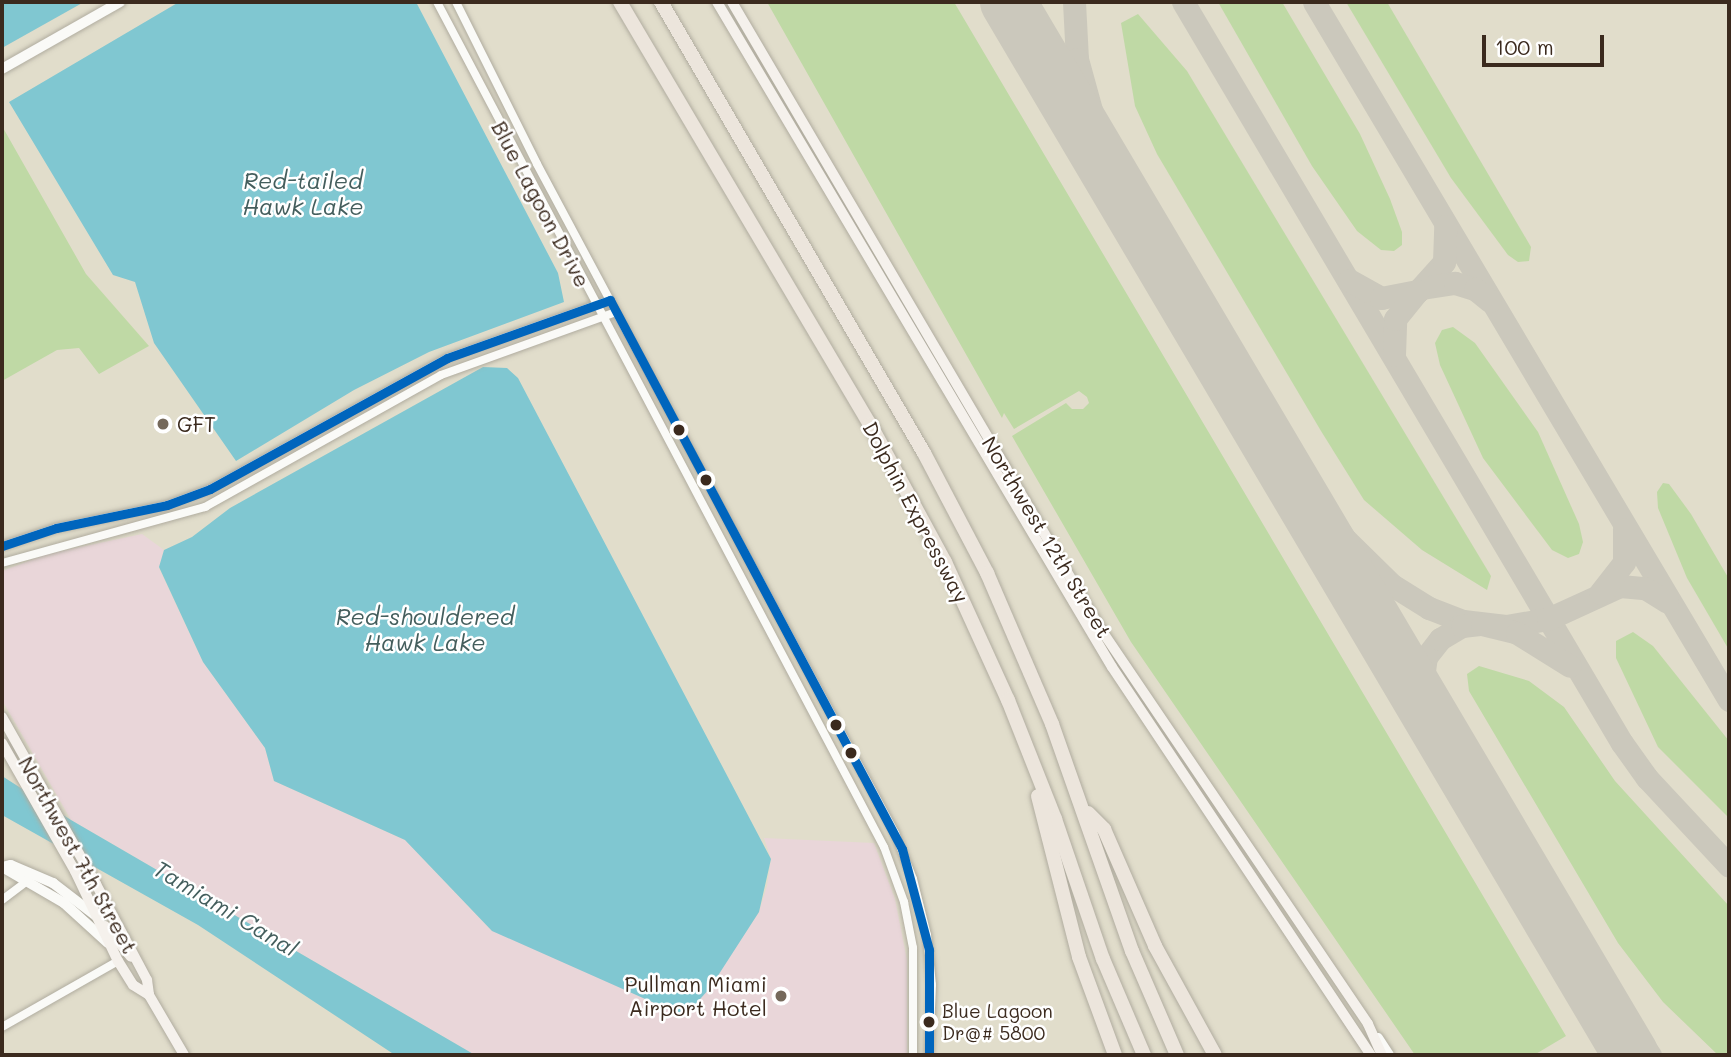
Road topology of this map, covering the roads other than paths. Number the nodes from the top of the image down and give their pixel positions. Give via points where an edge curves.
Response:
1 (120, 2) edge
2 (437, 2) edge
3 (456, 2) edge
4 (620, 2) edge
5 (661, 2) edge
6 (717, 2) edge
7 (732, 2) edge
8 (2, 69) edge
9 (610, 300) junction
10 (595, 306) junction
11 (616, 312) junction
12 (601, 319) junction
13 (2, 546) edge
14 (2, 563) edge
15 (824, 699) junction
16 (806, 700) junction
17 (2, 717) edge
18 (2, 743) edge
19 (1029, 753) junction
20 (1084, 809) junction
21 (2, 867) edge
22 (27, 881) junction
23 (2, 900) edge
24 (96, 916) junction
25 (108, 943) junction
26 (118, 961) junction
27 (138, 962) junction
28 (932, 985) junction
29 (916, 986) junction
30 (149, 995) junction
31 (1368, 1024) junction
32 (2, 1027) edge
33 (182, 1055) edge
34 (914, 1055) edge
35 (929, 1055) edge
36 (1115, 1055) edge
37 (1144, 1055) edge
38 (1177, 1055) edge
39 (1214, 1055) edge
40 (1371, 1055) edge
41 (1382, 1055) edge
42 (1390, 1055) edge

1 - 8 street
2 - 10 street, Blue Lagoon Drive
3 - 9 street, Blue Lagoon Drive
4 - 19 highway, Dolphin Expressway via 914,502 978,631
5 - 20 highway, Dolphin Expressway via 946,494 1019,643
6 - 40 main road, Northwest 12th Street via 1112,667
7 - 31 main road, Northwest 12th Street via 1107,640
9 - 10 street
9 - 11 street, Blue Lagoon Drive
10 - 12 street, Blue Lagoon Drive
10 - 13 street via 447,358 209,489 167,505 56,528
11 - 12 street
11 - 15 street, Blue Lagoon Drive
12 - 14 street via 441,375 205,507
12 - 16 street, Blue Lagoon Drive
15 - 16 street
15 - 28 street, Blue Lagoon Drive via 908,864 924,920
16 - 29 street, Blue Lagoon Drive via 890,862 908,920
17 - 27 main road, Northwest 7th Street
18 - 24 main road, Northwest 7th Street
19 - 36 highway via 1061,895
19 - 37 highway, Dolphin Expressway via 1103,960
20 - 38 highway, Dolphin Expressway via 1132,951
20 - 39 highway via 1104,829 1155,946
21 - 22 street
21 - 24 street via 11,866 52,883
22 - 23 street
22 - 25 street via 64,902
24 - 25 main road, Northwest 7th Street
24 - 27 main road
25 - 26 main road, Northwest 7th Street
26 - 30 main road, Northwest 7th Street via 133,985
26 - 32 street
27 - 30 main road, Northwest 7th Street
28 - 29 street
28 - 35 street, Blue Lagoon Drive
29 - 34 street, Blue Lagoon Drive
30 - 33 main road, Northwest 7th Street
31 - 41 main road
31 - 42 street, Northwest 12th Street

